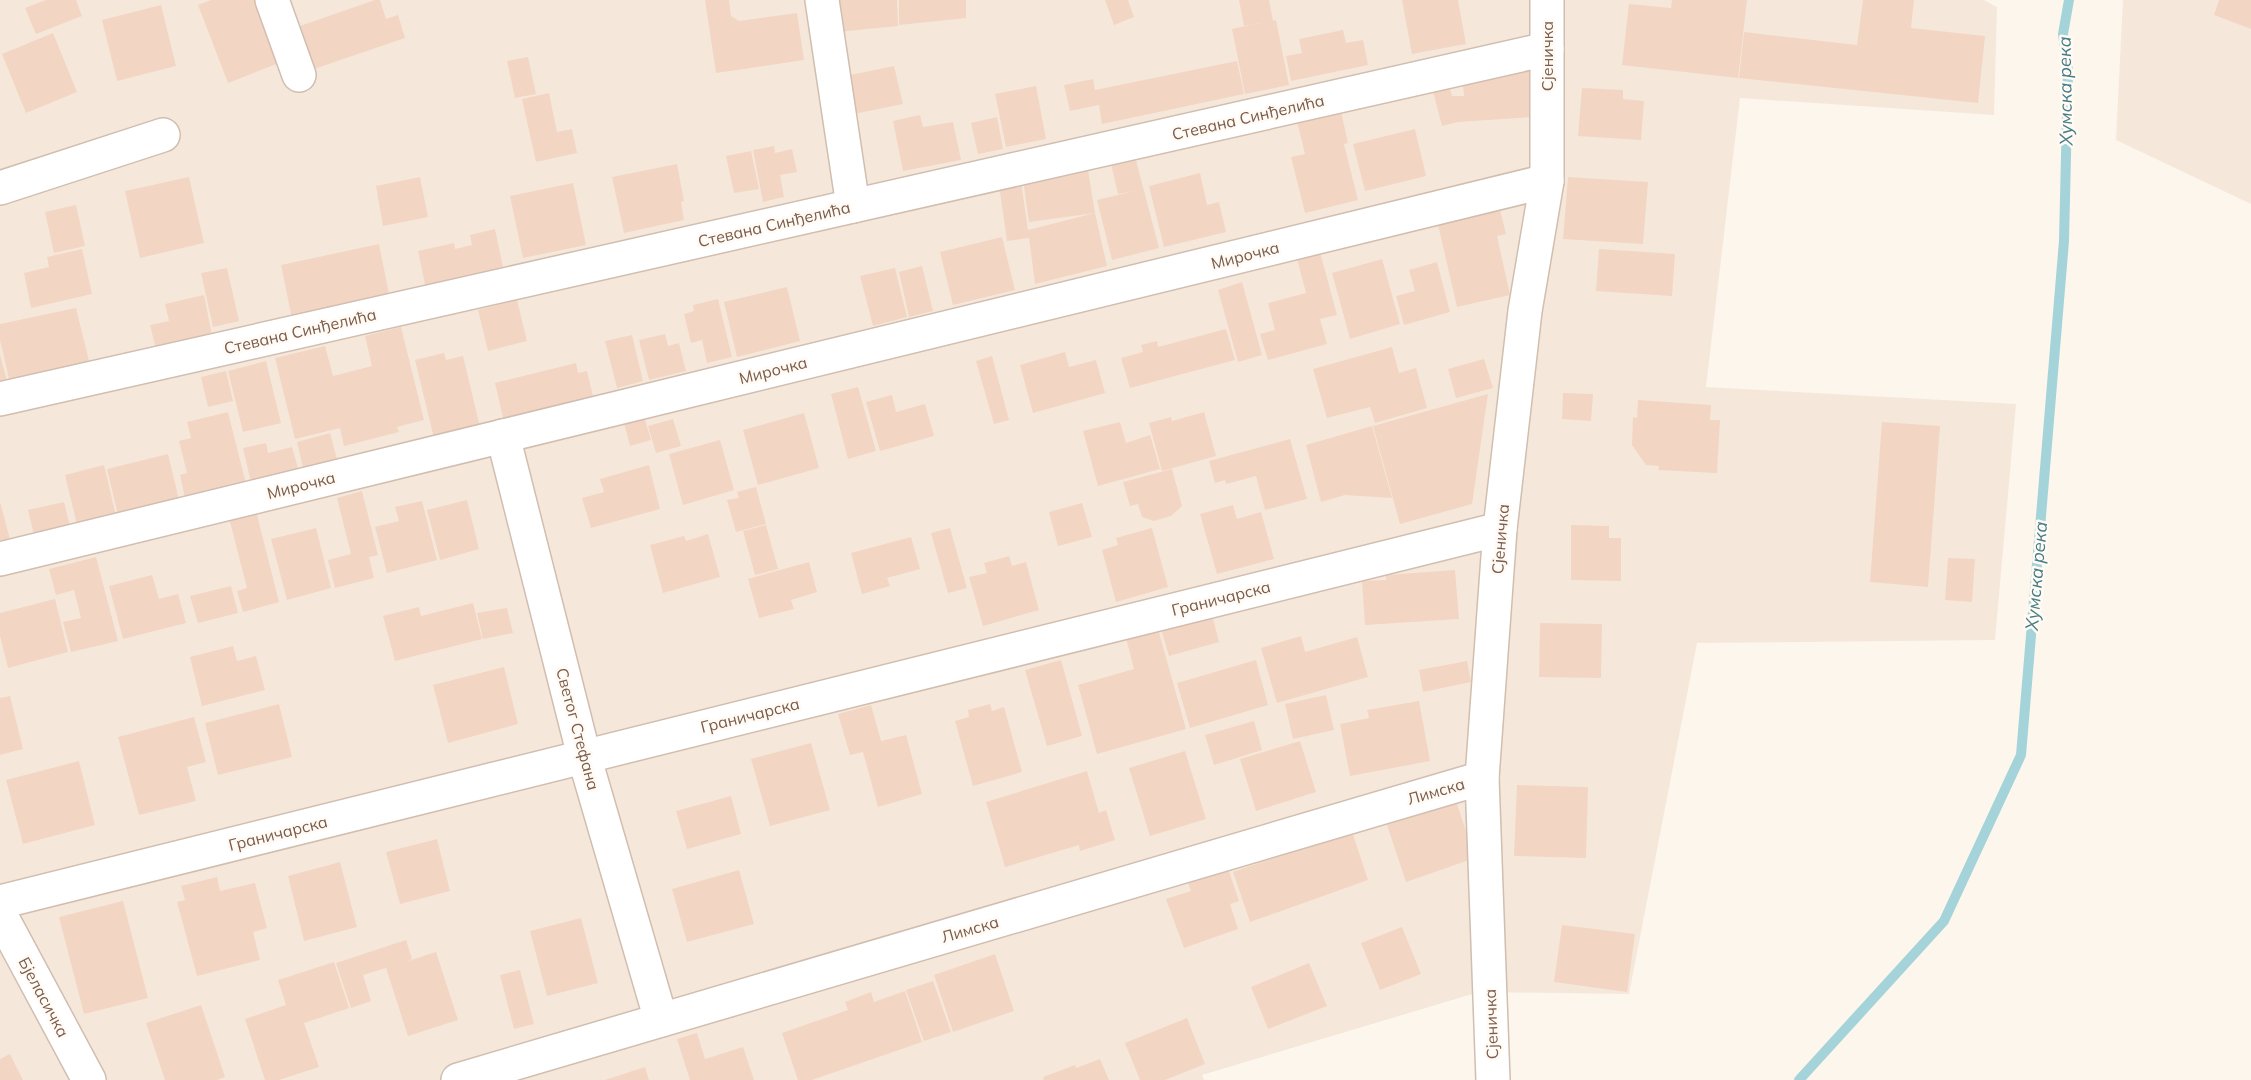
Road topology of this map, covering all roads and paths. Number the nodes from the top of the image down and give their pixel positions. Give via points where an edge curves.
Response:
1 (272, 0) edge
2 (822, 0) edge
3 (1547, 0) edge
4 (1547, 49) junction
5 (298, 75) dead end
6 (163, 135) dead end
7 (1547, 181) junction
8 (0, 188) edge
9 (853, 206) junction
10 (0, 399) edge
11 (503, 436) junction
12 (1500, 529) junction
13 (0, 559) edge
14 (584, 756) junction
15 (1482, 778) junction
16 (0, 902) edge
17 (0, 914) edge
18 (661, 1020) junction
19 (88, 1080) edge
20 (459, 1080) edge
21 (1493, 1080) edge

1 - 5 street
2 - 9 street
3 - 4 street, Сјеничка
4 - 7 street, Сјеничка
4 - 9 street, Стевана Синђелића
6 - 8 street
7 - 11 street, Мирочка
7 - 12 street, Сјеничка via 1525,311
9 - 10 street, Стевана Синђелића
11 - 13 street, Мирочка
11 - 14 street, Светог Стефана
12 - 14 street, Граничарска
12 - 15 street, Сјеничка
14 - 16 street, Граничарска
14 - 18 street, Светог Стефана
15 - 18 street, Лимска
15 - 21 street, Сјеничка
17 - 19 street, Бјеласичка
18 - 20 street, Лимска

